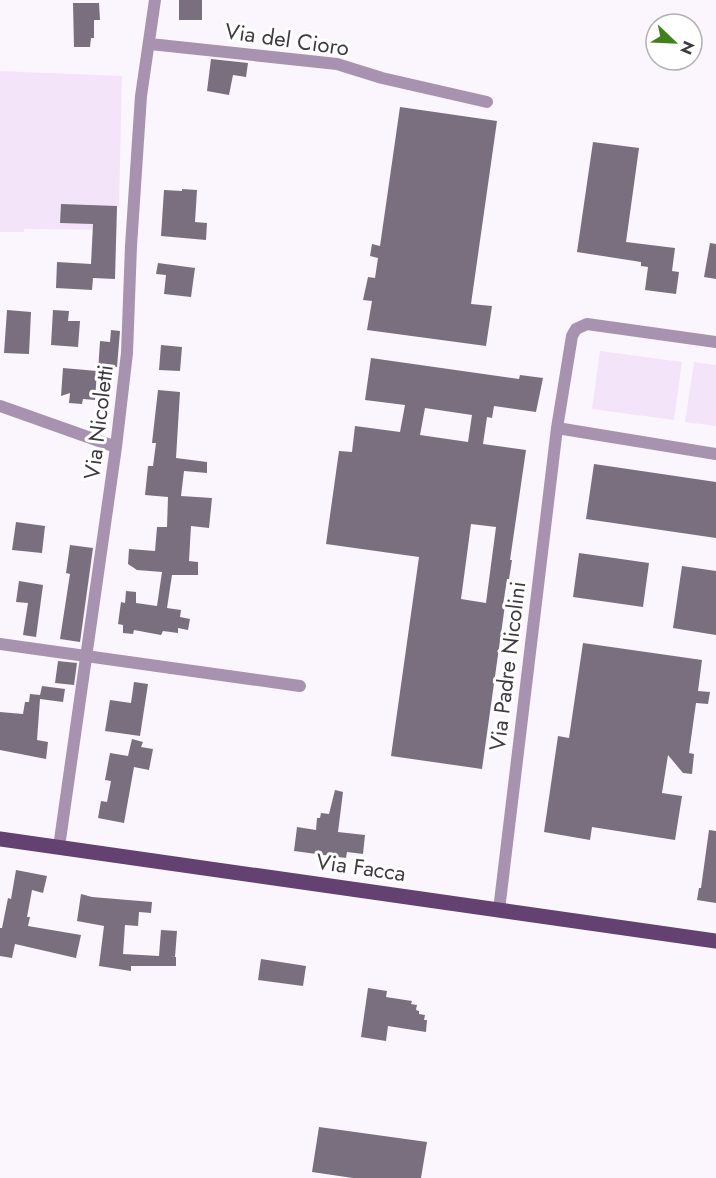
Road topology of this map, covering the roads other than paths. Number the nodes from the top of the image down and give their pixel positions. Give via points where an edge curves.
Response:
1 (155, 0) edge
2 (150, 44) junction
3 (488, 102) dead end
4 (716, 342) edge
5 (0, 406) edge
6 (557, 428) junction
7 (116, 447) junction
8 (716, 454) edge
9 (0, 644) edge
10 (87, 655) junction
11 (300, 686) dead end
12 (0, 838) edge
13 (58, 847) junction
14 (499, 910) junction
15 (716, 941) edge

1 - 2 street, Via Nicoletti
2 - 3 street, Via del Cioro via 336,64
2 - 7 street, Via Nicoletti via 141,96 127,353
4 - 6 street, Via Padre Nicolini via 587,324 576,329
5 - 7 street
6 - 8 street
6 - 14 street, Via Padre Nicolini
7 - 10 street, Via Nicoletti
9 - 10 street
10 - 11 street
10 - 13 street, Via Nicoletti
12 - 13 main road, Via Facca
13 - 14 main road, Via Facca
14 - 15 main road, Via Facca

